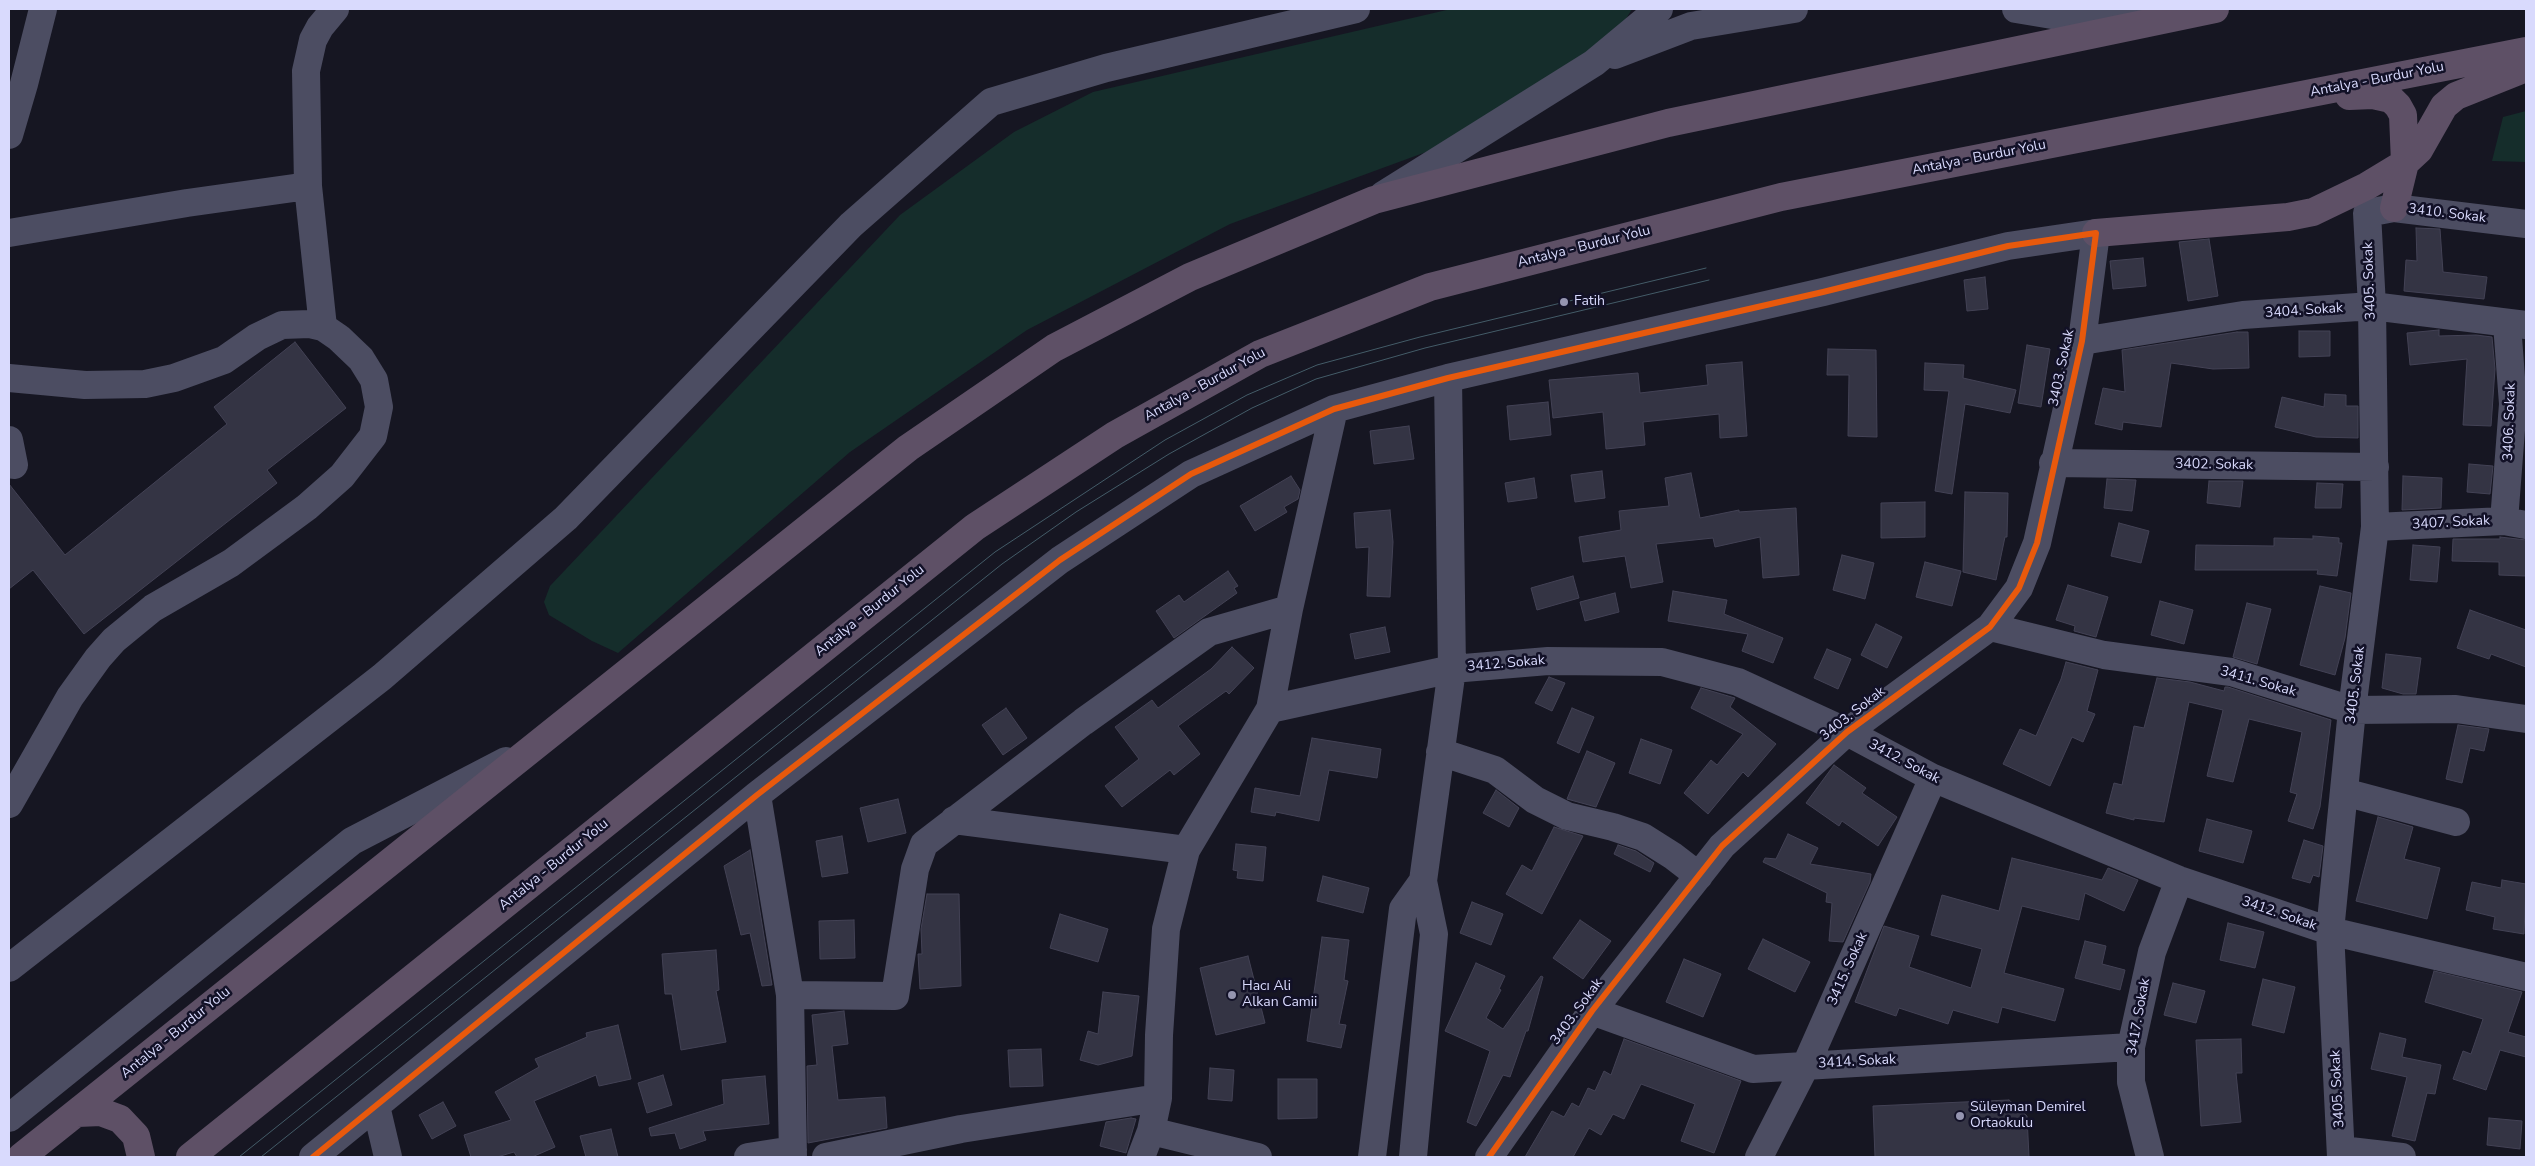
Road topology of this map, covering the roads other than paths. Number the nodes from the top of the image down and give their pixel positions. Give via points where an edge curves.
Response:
1 (43, 9) edge
2 (335, 9) edge
3 (1356, 9) edge
4 (1659, 9) edge
5 (1794, 9) edge
6 (2016, 9) edge
7 (2155, 9) edge
8 (2215, 9) edge
9 (2526, 51) edge
10 (1594, 64) junction
11 (2526, 68) edge
12 (2258, 102) junction
13 (9, 135) edge
14 (2405, 163) junction
15 (308, 186) junction
16 (1374, 200) junction
17 (2394, 208) junction
18 (2367, 212) joint
19 (2526, 224) edge
20 (9, 233) edge
21 (2096, 233) junction
22 (2372, 306) junction
23 (2517, 324) edge
24 (323, 328) junction
25 (2082, 341) junction
26 (9, 378) edge
27 (1448, 378) junction
28 (1334, 409) junction
29 (2054, 463) junction
30 (2375, 467) junction
31 (2515, 523) edge
32 (2375, 527) junction
33 (1289, 609) junction
34 (1990, 627) junction
35 (1452, 669) junction
36 (1270, 709) junction
37 (2352, 710) junction
38 (2526, 719) edge
39 (1847, 732) junction
40 (530, 749) junction
41 (1440, 752) junction
42 (1933, 778) junction
43 (2344, 792) junction
44 (757, 795) junction
45 (9, 804) edge
46 (954, 820) junction
47 (2456, 822) dead end
48 (1186, 850) junction
49 (1698, 876) junction
50 (2180, 880) junction
51 (1422, 881) junction
52 (2330, 931) junction
53 (9, 968) edge
54 (2526, 978) edge
55 (790, 995) junction
56 (1592, 1011) junction
57 (2131, 1047) junction
58 (1806, 1065) junction
59 (1158, 1098) junction
60 (376, 1106) junction
61 (77, 1112) junction
62 (9, 1118) edge
63 (1151, 1131) junction
64 (793, 1154) edge
65 (2341, 1154) edge
66 (21, 1157) edge
67 (142, 1157) edge
68 (190, 1157) edge
69 (313, 1157) edge
70 (388, 1157) edge
71 (748, 1157) edge
72 (826, 1157) edge
73 (1141, 1157) edge
74 (1258, 1157) edge
75 (1372, 1157) edge
76 (1413, 1157) edge
77 (1489, 1157) edge
78 (1759, 1157) edge
79 (2150, 1157) edge
80 (2402, 1157) edge

1 - 13 street
2 - 15 street via 320,27 308,55
3 - 53 street via 1106,68 992,102 851,225 566,518 382,677
4 - 10 street
5 - 10 street via 1691,26
6 - 7 street via 2052,15
8 - 16 highway, Antalya - Burdur Yolu via 1668,123
9 - 12 highway, Antalya - Burdur Yolu
10 - 16 street
11 - 14 highway via 2456,96 2444,106 2419,150
12 - 14 highway via 2373,95 2391,99 2403,116
12 - 68 highway, Antalya - Burdur Yolu via 1782,197 1430,287 1260,354 1116,435 976,527
14 - 17 highway
14 - 21 highway via 2313,212 2288,217
15 - 20 street
15 - 24 street
16 - 40 highway, Antalya - Burdur Yolu via 1190,277 1054,348 908,448
17 - 18 street, 3410. Sokak
17 - 19 street, 3410. Sokak
18 - 22 street, 3405. Sokak
21 - 25 street, 3403. Sokak
21 - 27 street via 2008,246
22 - 23 street, 3404. Sokak
22 - 25 street, 3404. Sokak via 2243,316
22 - 30 street, 3405. Sokak
23 - 31 street, 3406. Sokak via 2513,404
24 - 26 street via 282,325 216,363 145,384 85,385
24 - 45 street via 361,358 374,380 379,407 373,436 342,476 285,525 231,563 153,608 114,640 79,684
25 - 29 street, 3403. Sokak
27 - 28 street
27 - 35 street
28 - 33 street
28 - 44 street via 1191,474 1060,560
29 - 30 street, 3402. Sokak
29 - 34 street, 3403. Sokak via 2037,543 2019,588
30 - 32 street, 3405. Sokak
31 - 32 street, 3407. Sokak
32 - 37 street, 3405. Sokak
33 - 36 street
33 - 46 street via 1210,632 1083,722
34 - 37 street, 3411. Sokak via 2104,655 2230,672
34 - 39 street, 3403. Sokak
35 - 36 street, 3412. Sokak
35 - 39 street, 3412. Sokak via 1548,661 1662,662 1738,682
35 - 41 street
36 - 48 street
37 - 38 street, 3411. Sokak via 2456,709
37 - 43 street, 3405. Sokak
39 - 42 street, 3412. Sokak
39 - 49 street, 3403. Sokak via 1722,846
40 - 61 highway, Antalya - Burdur Yolu
40 - 62 street via 352,840
41 - 49 street via 1495,770 1536,800 1567,816 1643,837
41 - 51 street
42 - 50 street, 3412. Sokak
42 - 58 street, 3415. Sokak
43 - 47 street
43 - 52 street, 3405. Sokak
44 - 55 street
44 - 60 street
46 - 48 street
46 - 55 street via 924,844 915,869 895,996
48 - 59 street via 1166,930
49 - 56 street, 3403. Sokak
50 - 52 street, 3412. Sokak
50 - 57 street, 3417. Sokak via 2152,952
51 - 75 street via 1403,909
51 - 76 street via 1434,934
52 - 54 street, 3412. Sokak
52 - 65 street, 3405. Sokak
55 - 64 street
56 - 58 street, 3414. Sokak via 1753,1069
56 - 77 street, 3403. Sokak
57 - 58 street, 3414. Sokak
57 - 79 street, 3417. Sokak via 2131,1082
58 - 78 street, 3415. Sokak
59 - 63 street
59 - 72 street via 961,1129
60 - 69 street
60 - 70 street
61 - 66 highway, Antalya - Burdur Yolu
61 - 67 highway via 101,1112 120,1119 136,1136
63 - 73 street
63 - 74 street
64 - 71 street
65 - 80 street

